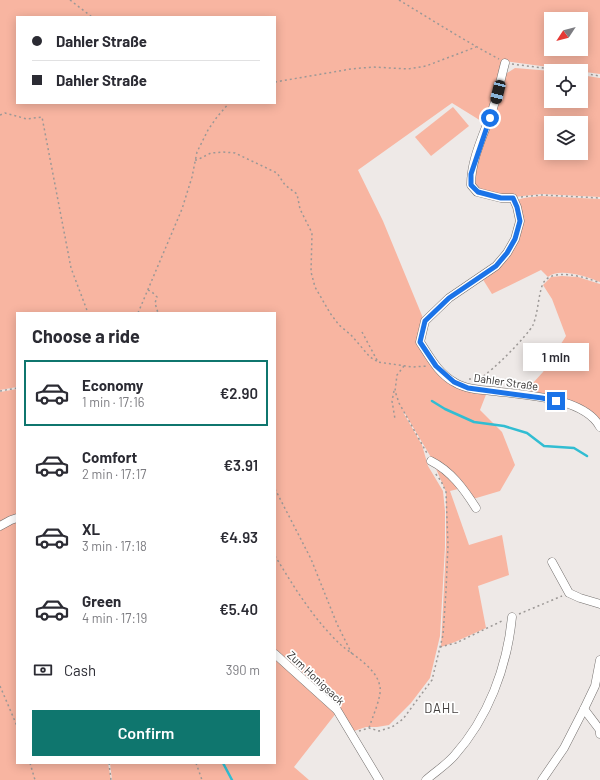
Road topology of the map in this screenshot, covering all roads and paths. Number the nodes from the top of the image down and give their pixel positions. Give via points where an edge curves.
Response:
1 (70, 0) edge
2 (399, 0) edge
3 (91, 16) edge
4 (476, 47) junction
5 (505, 63) junction
6 (544, 68) edge
7 (588, 74) edge
8 (600, 76) edge
9 (276, 82) edge
10 (228, 104) edge
11 (0, 114) edge
12 (195, 160) junction
13 (513, 198) junction
14 (600, 198) edge
15 (600, 282) edge
16 (148, 290) junction
17 (88, 312) edge
18 (138, 312) edge
19 (158, 312) edge
20 (362, 332) dead end
21 (378, 362) junction
22 (404, 366) junction
23 (436, 366) junction
24 (469, 379) dead end
25 (395, 387) junction
26 (16, 388) edge
27 (0, 391) edge
28 (395, 419) dead end
29 (600, 427) edge
30 (431, 461) junction
31 (276, 491) edge
32 (476, 508) dead end
33 (16, 518) edge
34 (0, 526) edge
35 (276, 558) edge
36 (552, 562) dead end
37 (600, 604) edge
38 (512, 617) dead end
39 (352, 654) junction
40 (276, 655) edge
41 (600, 660) edge
42 (0, 686) edge
43 (584, 709) junction
44 (16, 724) edge
45 (369, 728) junction
46 (350, 734) junction
47 (600, 734) edge
48 (30, 764) edge
49 (109, 764) edge
50 (196, 764) edge
51 (35, 780) edge
52 (111, 780) edge
53 (202, 780) edge
54 (379, 780) edge
55 (426, 780) edge
56 (542, 780) edge

1 - 3 path
2 - 4 path
4 - 5 path
4 - 9 path via 426,66 408,69 351,69
5 - 6 path
5 - 13 street via 494,106 471,174 471,185 478,192 501,198
7 - 8 path
10 - 12 path via 208,130
11 - 17 path via 27,119 42,117 71,268
12 - 16 path via 182,209
12 - 21 path via 211,153 235,154 277,173 285,185 297,194 300,209 312,234 311,272 315,287 339,325 370,358
13 - 14 path via 542,195
13 - 23 street, Dahler Straße via 520,221 515,239 507,253 496,266 449,298 425,321 420,342
15 - 24 path via 579,276 550,276 542,284 532,325 517,345 481,377
16 - 18 path
16 - 19 path via 157,297 155,303
20 - 21 path
21 - 22 path
22 - 23 path
22 - 25 path via 396,375
23 - 29 street, Dahler Straße via 454,382 468,388 542,398 575,407 588,413
25 - 28 path via 392,401
25 - 30 path via 399,403
26 - 27 path
30 - 32 street via 441,466 458,482
30 - 45 path via 433,470 446,492 448,568 441,641 432,680 403,719 392,727 379,731
31 - 39 path via 311,559
33 - 34 street
35 - 39 path via 306,605
36 - 37 street via 569,593
38 - 55 street via 507,652 500,676 479,724 454,757
39 - 45 path via 373,672 379,681 381,692
40 - 46 street, Zum Honigsack via 337,710
41 - 43 street via 595,686
42 - 44 path
43 - 47 street via 600,730
43 - 56 street via 564,748
45 - 46 path
46 - 54 street, Zum Honigsack
48 - 51 path
49 - 52 path
50 - 53 path

